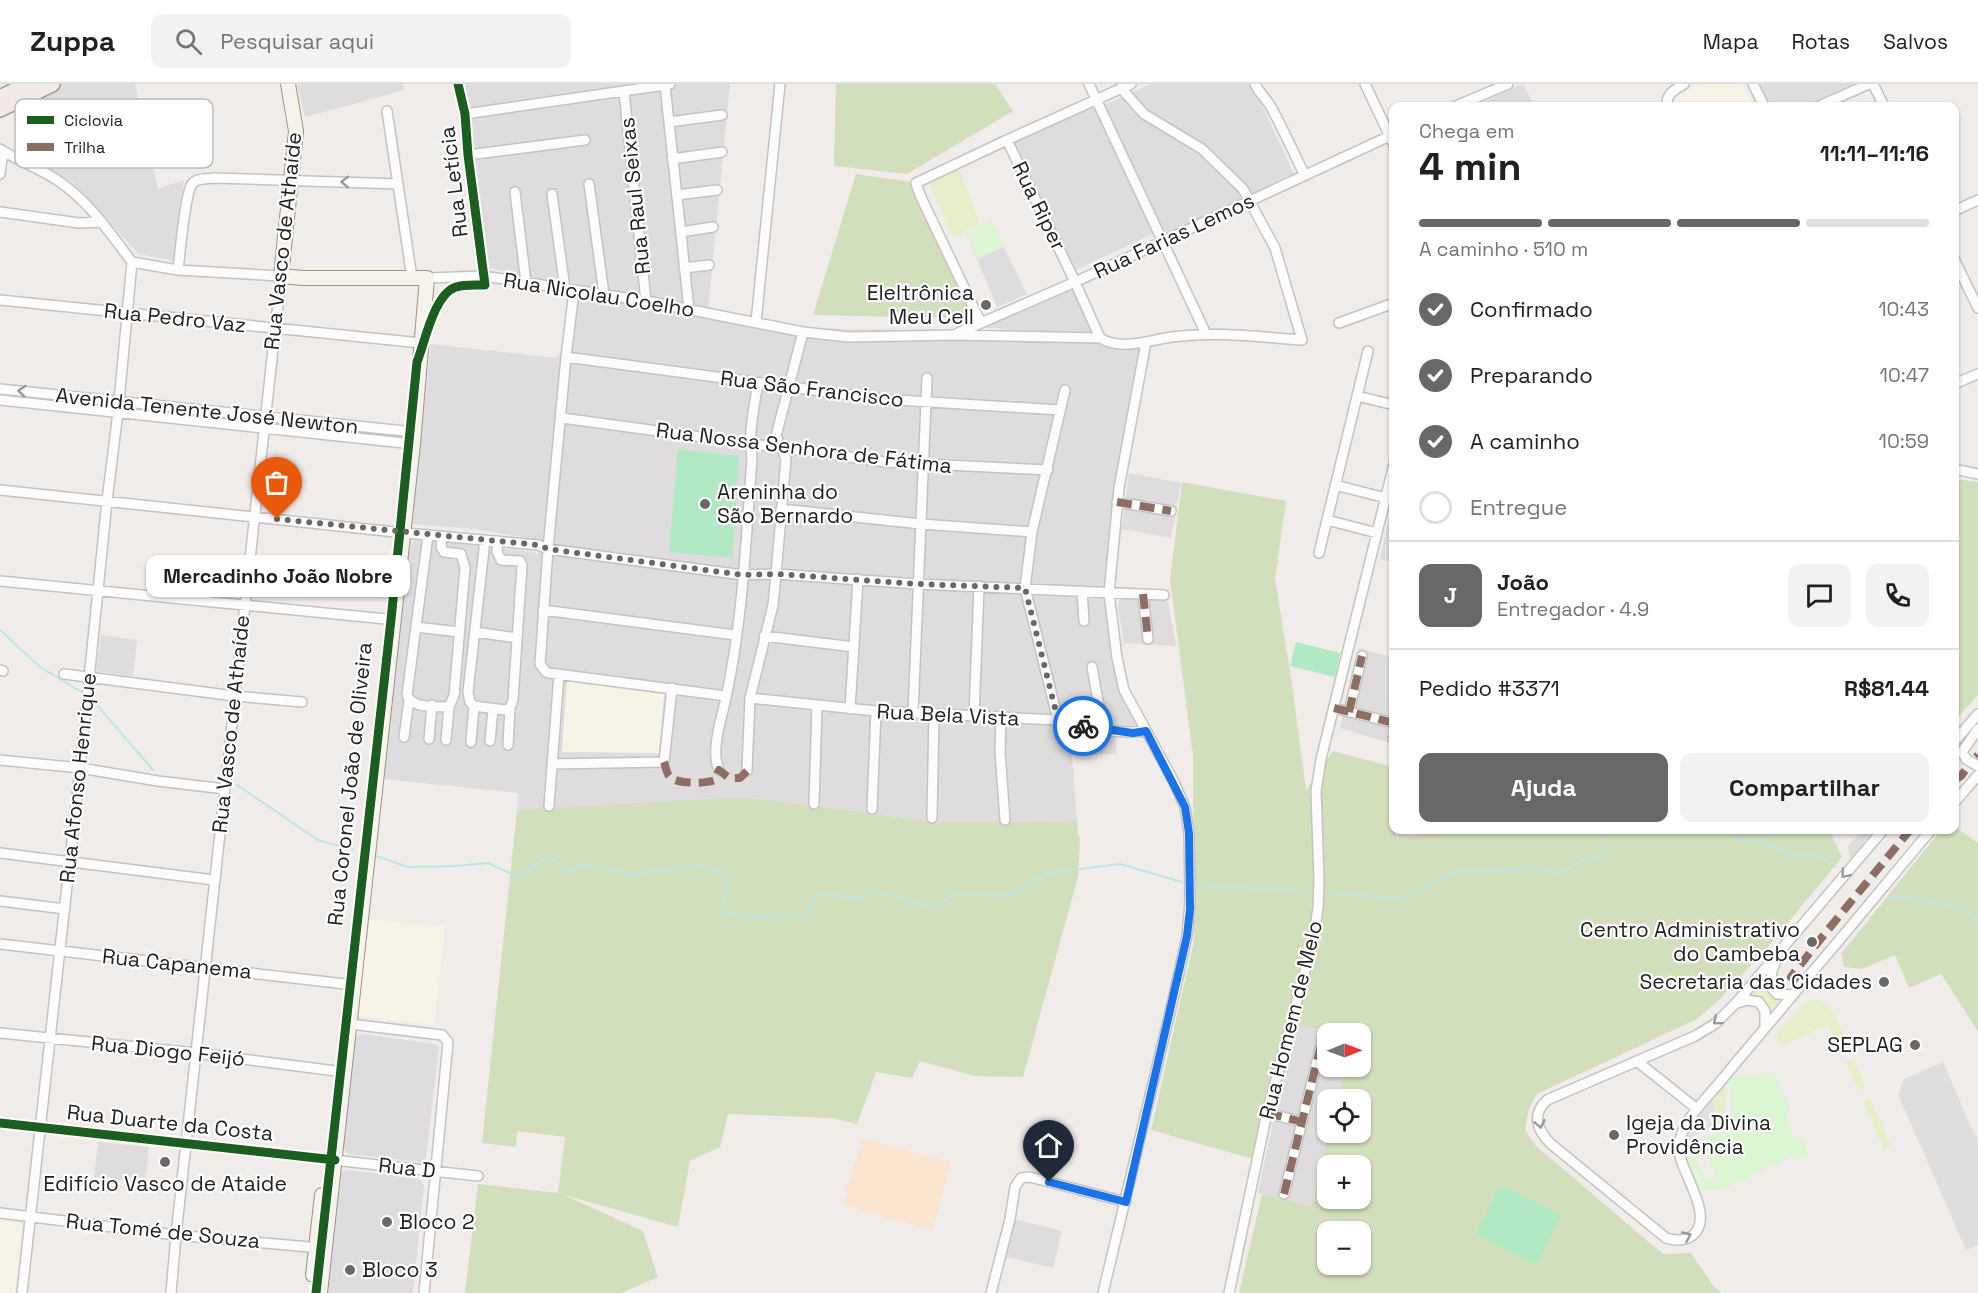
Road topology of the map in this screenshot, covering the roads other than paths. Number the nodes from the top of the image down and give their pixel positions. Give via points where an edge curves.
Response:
1 (28, 84) edge
2 (52, 84) edge
3 (288, 84) edge
4 (458, 84) edge
5 (669, 84) edge
6 (780, 84) edge
7 (1089, 84) edge
8 (1131, 84) edge
9 (1255, 84) edge
10 (1365, 84) edge
11 (1508, 84) edge
12 (1684, 84) edge
13 (1753, 84) edge
14 (1871, 84) edge
15 (1121, 88) junction
16 (624, 92) junction
17 (0, 98) edge
18 (21, 99) edge
19 (1096, 100) junction
20 (15, 102) edge
21 (1465, 102) edge
22 (1667, 102) edge
23 (1762, 102) edge
24 (1828, 102) edge
25 (1882, 102) edge
26 (0, 109) edge
27 (387, 111) dead end
28 (465, 114) junction
29 (722, 115) dead end
30 (669, 122) junction
31 (1389, 131) edge
32 (1389, 136) edge
33 (585, 140) dead end
34 (1007, 140) junction
35 (2, 150) edge
36 (722, 152) dead end
37 (468, 155) junction
38 (672, 159) junction
39 (34, 168) edge
40 (0, 174) edge
41 (1304, 174) junction
42 (291, 181) junction
43 (398, 184) junction
44 (589, 184) dead end
45 (717, 190) dead end
46 (515, 192) dead end
47 (552, 194) dead end
48 (677, 195) junction
49 (1251, 200) junction
50 (1978, 200) edge
51 (1959, 209) edge
52 (0, 212) edge
53 (102, 222) junction
54 (713, 227) dead end
55 (681, 232) junction
56 (1164, 241) junction
57 (132, 262) junction
58 (709, 265) dead end
59 (684, 268) junction
60 (1959, 269) edge
61 (178, 270) junction
62 (281, 276) junction
63 (484, 276) junction
64 (420, 278) junction
65 (1075, 282) junction
66 (526, 283) junction
67 (570, 290) junction
68 (604, 294) junction
69 (0, 300) edge
70 (646, 301) junction
71 (1389, 305) edge
72 (1978, 308) edge
73 (689, 309) junction
74 (127, 312) junction
75 (756, 322) junction
76 (1339, 322) dead end
77 (981, 323) junction
78 (275, 328) junction
79 (803, 332) junction
80 (1206, 334) junction
81 (954, 335) junction
82 (1100, 338) junction
83 (418, 342) junction
84 (1146, 342) junction
85 (1368, 351) dead end
86 (566, 357) junction
87 (1978, 374) edge
88 (927, 378) dead end
89 (1959, 382) edge
90 (758, 383) junction
91 (789, 387) junction
92 (0, 389) edge
93 (1065, 390) dead end
94 (1357, 396) junction
95 (0, 400) edge
96 (925, 402) junction
97 (1389, 404) edge
98 (119, 407) junction
99 (1060, 410) junction
100 (266, 418) junction
101 (562, 418) junction
102 (263, 429) junction
103 (409, 438) junction
104 (750, 443) junction
105 (782, 447) junction
106 (924, 465) junction
107 (1048, 470) junction
108 (1959, 470) edge
109 (1978, 474) edge
110 (1335, 485) junction
111 (1389, 486) edge
112 (0, 490) edge
113 (1386, 498) junction
114 (107, 501) junction
115 (1118, 502) junction
116 (781, 509) junction
117 (1171, 511) dead end
118 (254, 517) junction
119 (1327, 520) junction
120 (921, 524) junction
121 (399, 532) junction
122 (1032, 532) junction
123 (1377, 533) junction
124 (428, 535) junction
125 (442, 536) junction
126 (485, 540) junction
127 (498, 541) junction
128 (548, 549) junction
129 (1319, 553) dead end
130 (776, 574) junction
131 (743, 575) junction
132 (858, 579) junction
133 (0, 582) edge
134 (918, 584) junction
135 (979, 586) junction
136 (1025, 588) junction
137 (99, 591) junction
138 (1082, 591) junction
139 (1109, 593) junction
140 (1143, 594) junction
141 (1164, 595) dead end
142 (243, 604) junction
143 (543, 610) junction
144 (386, 619) junction
145 (1084, 621) dead end
146 (416, 627) junction
147 (459, 632) junction
148 (475, 632) junction
149 (735, 635) junction
150 (764, 636) junction
151 (518, 638) junction
152 (1148, 639) dead end
153 (855, 647) junction
154 (1362, 656) dead end
155 (1092, 667) dead end
156 (64, 674) dead end
157 (559, 674) junction
158 (88, 678) junction
159 (672, 688) junction
160 (235, 696) junction
161 (726, 696) junction
162 (750, 698) junction
163 (408, 700) junction
164 (302, 702) dead end
165 (432, 705) junction
166 (474, 706) junction
167 (818, 706) junction
168 (449, 707) junction
169 (510, 708) junction
170 (1334, 708) junction
171 (493, 709) junction
172 (850, 709) junction
173 (876, 711) junction
174 (1349, 712) junction
175 (913, 713) junction
176 (934, 714) junction
177 (1978, 714) edge
178 (974, 716) junction
179 (1001, 717) junction
180 (1058, 720) junction
181 (1389, 722) edge
182 (1103, 729) junction
183 (1978, 729) edge
184 (1146, 731) junction
185 (1959, 736) edge
186 (404, 737) dead end
187 (429, 739) dead end
188 (446, 740) dead end
189 (471, 741) dead end
190 (490, 741) dead end
191 (508, 745) dead end
192 (0, 760) edge
193 (552, 764) junction
194 (1978, 766) edge
195 (80, 768) junction
196 (719, 770) dead end
197 (747, 771) dead end
198 (1978, 775) edge
199 (225, 789) junction
200 (1959, 797) edge
201 (814, 804) dead end
202 (549, 806) dead end
203 (872, 809) dead end
204 (932, 818) dead end
205 (1005, 820) dead end
206 (1879, 834) edge
207 (1928, 834) edge
208 (0, 853) edge
209 (69, 862) junction
210 (214, 880) junction
211 (0, 901) edge
212 (64, 909) junction
213 (0, 944) edge
214 (1781, 950) junction
215 (60, 951) junction
216 (205, 967) junction
217 (350, 984) junction
218 (1792, 995) junction
219 (1736, 1003) junction
220 (350, 1024) junction
221 (1765, 1026) junction
222 (0, 1033) edge
223 (50, 1038) junction
224 (195, 1053) junction
225 (1317, 1061) edge
226 (1638, 1062) junction
227 (336, 1071) junction
228 (1697, 1109) junction
229 (1267, 1113) junction
230 (1302, 1122) junction
231 (0, 1123) edge
232 (40, 1127) junction
233 (186, 1143) junction
234 (331, 1159) junction
235 (436, 1171) junction
236 (478, 1176) dead end
237 (1284, 1194) dead end
238 (1126, 1202) junction
239 (0, 1213) edge
240 (31, 1216) junction
241 (176, 1235) junction
242 (321, 1248) junction
243 (22, 1293) edge
244 (171, 1293) edge
245 (311, 1293) edge
246 (320, 1293) edge
247 (424, 1293) edge
248 (991, 1293) edge
249 (1103, 1293) edge
250 (1229, 1293) edge

1 - 17 main road
2 - 18 main road
3 - 42 street, Rua Vasco de Athaíde via 296,131
4 - 28 street, Rua Letícia
5 - 16 street
5 - 30 street
6 - 75 street
7 - 19 street
8 - 15 street
9 - 41 street via 1282,126
10 - 31 street
11 - 21 street
12 - 22 street via 1671,92
13 - 23 street
14 - 24 street
14 - 25 street
15 - 19 street
15 - 49 street via 1144,114 1202,149
16 - 28 street
16 - 70 street, Rua Raul Seixas
19 - 34 street
19 - 56 street
20 - 26 main road
27 - 43 street, Rua Coronel João de Oliveira
28 - 37 street, Rua Letícia
29 - 30 street
30 - 38 street
32 - 41 street, Rua Farias Lemos
33 - 37 street
34 - 65 street, Rua Riper
34 - 77 street via 918,181 920,195
35 - 40 street
36 - 38 street
37 - 63 street, Rua Letícia
38 - 48 street
39 - 53 street via 59,182
41 - 49 street, Rua Farias Lemos
43 -> 42 street
42 - 61 street via 214,178 191,185
42 - 62 street, Rua Vasco de Athaíde
43 - 64 street, Rua Coronel João de Oliveira
44 - 68 street
45 - 48 street
46 - 66 street
47 - 67 street
48 - 55 street
49 - 56 street, Rua Farias Lemos
49 - 80 street, Rua Nicolau Coelho via 1275,248 1302,340
50 - 51 street
52 - 53 street via 79,223
53 - 57 street
54 - 55 street
55 - 59 street
56 - 65 street, Rua Farias Lemos
56 - 80 street
57 - 61 street, Rua Nicolau Coelho
57 - 74 street, Rua Afonso Henrique
58 - 59 street
59 - 73 street
60 - 72 street
61 - 62 street, Rua Nicolau Coelho
62 - 64 street, Rua Nicolau Coelho
62 - 78 street, Rua Vasco de Athaíde
63 - 64 street, Rua Nicolau Coelho
63 - 66 street, Rua Nicolau Coelho
64 - 83 street, Rua Coronel João de Oliveira
65 - 77 street, Rua Farias Lemos
65 - 82 street, Rua Riper
66 - 67 street, Rua Nicolau Coelho
67 - 68 street, Rua Nicolau Coelho
67 - 86 street
68 - 70 street, Rua Nicolau Coelho
69 - 74 street, Rua Pedro Vaz
70 - 73 street, Rua Nicolau Coelho
71 - 76 street
73 - 75 street, Rua Nicolau Coelho
74 - 78 street, Rua Pedro Vaz
74 - 98 street, Rua Afonso Henrique
75 - 79 street, Rua Nicolau Coelho
77 - 81 street, Rua Farias Lemos
78 - 83 street, Rua Pedro Vaz
78 - 100 street, Rua Vasco de Athaíde
79 - 81 street, Rua Nicolau Coelho via 849,337
79 - 91 street
80 - 84 street, Rua Nicolau Coelho
81 - 82 street, Rua Nicolau Coelho
82 - 84 street, Rua Nicolau Coelho via 1114,344
83 - 103 street, Rua Coronel João de Oliveira
84 - 115 street
85 - 94 street
86 - 90 street, Rua São Francisco
86 - 101 street
87 - 89 street
88 - 96 street
90 - 91 street, Rua São Francisco
90 - 104 street
91 - 96 street, Rua São Francisco
91 - 105 street via 777,436
98 -> 92 street, Avenida Tenente José Newton
93 - 99 street
94 - 97 street
94 - 110 street
95 - 98 street, Avenida Tenente José Newton
96 - 99 street, Rua São Francisco
96 - 106 street
98 - 100 street, Avenida Tenente José Newton
98 - 102 street, Avenida Tenente José Newton
98 - 114 street, Rua Afonso Henrique
99 - 107 street
100 - 102 street, Rua Vasco de Athaíde
100 - 103 street, Avenida Tenente José Newton
101 - 104 street, Rua Nossa Senhora de Fátima
101 - 128 street
102 - 103 street, Avenida Tenente José Newton
102 - 118 street, Rua Vasco de Athaíde
103 - 121 street, Rua Coronel João de Oliveira
104 - 105 street, Rua Nossa Senhora de Fátima
104 - 131 street
105 - 106 street, Rua Nossa Senhora de Fátima
105 - 116 street via 786,459
106 - 107 street, Rua Nossa Senhora de Fátima
106 - 120 street
107 - 122 street
108 - 109 street
110 - 113 street
110 - 119 street
111 - 113 street, Rua Homem de Melo
112 - 114 street
113 - 123 street, Rua Homem de Melo
114 - 118 street
114 - 137 street, Rua Afonso Henrique
115 - 117 street
115 - 139 street
116 - 120 street
116 - 130 street
118 - 121 street
118 - 142 street, Rua Vasco de Athaíde
119 - 123 street
119 - 129 street
120 - 122 street
120 - 134 street
121 - 124 street
121 - 144 street, Rua Coronel João de Oliveira
121 - 217 street, Rua Coronel João de Oliveira
122 - 136 street
123 - 170 street, Rua Homem de Melo
124 - 125 street
124 - 146 street
125 - 126 street
125 - 147 street via 442,550 460,554 465,568
126 - 127 street
126 - 148 street
127 - 128 street
127 - 151 street via 501,560 520,561 522,566
128 - 131 street
128 - 143 street
130 - 131 street
130 - 132 street
130 - 150 street
131 - 149 street
132 - 134 street
132 - 153 street
133 - 137 street
134 - 135 street
134 - 175 street
135 - 136 street
135 - 178 street
136 - 138 street
136 - 180 street
137 - 142 street
137 - 158 street, Rua Afonso Henrique
138 - 139 street
138 - 145 street
139 - 140 street
139 - 184 street via 1120,679
140 - 141 street
140 - 152 street
142 - 144 street
142 - 160 street, Rua Vasco de Athaíde
143 - 149 street
143 - 157 street via 540,664 546,672
144 - 217 street, Rua Coronel João de Oliveira
146 - 147 street
146 - 163 street
147 - 168 street via 454,695
148 - 151 street
148 - 166 street via 468,692
149 - 161 street
150 - 153 street
150 - 162 street
151 - 169 street
153 - 172 street
154 - 174 street
155 - 182 street
156 - 158 street
157 - 159 street
157 - 193 street
158 - 160 street
158 - 195 street, Rua Afonso Henrique
159 - 161 street
159 - 193 street via 664,762
160 - 164 street
160 - 199 street, Rua Vasco de Athaíde
161 - 196 street via 718,728
162 - 167 street, Rua Bela Vista
162 - 197 street
163 - 165 street
163 - 186 street
165 - 168 street
165 - 187 street
166 - 171 street
166 - 189 street
167 - 172 street, Rua Bela Vista
167 - 201 street
168 - 188 street
169 - 171 street
169 - 191 street
170 - 174 street
170 - 229 street, Rua Homem de Melo via 1316,791 1317,921
171 - 190 street
172 - 173 street, Rua Bela Vista
173 - 175 street, Rua Bela Vista
173 - 203 street
174 - 181 street
175 - 176 street, Rua Bela Vista
176 - 178 street, Rua Bela Vista
176 - 204 street
177 - 185 street
178 - 179 street, Rua Bela Vista
179 - 180 street, Rua Bela Vista
179 - 205 street
180 - 182 street, Rua Bela Vista
182 - 184 street, Rua Bela Vista
183 - 194 street via 1962,752
184 - 238 street via 1185,807 1190,909
192 - 195 street
193 - 202 street
195 - 199 street
195 - 209 street, Rua Afonso Henrique
198 - 200 street
199 - 210 street, Rua Vasco de Athaíde
206 -> 214 street
207 - 218 street
208 - 209 street
209 - 210 street
209 - 212 street, Rua Afonso Henrique
210 - 216 street, Rua Vasco de Athaíde
211 - 212 street
212 - 215 street, Rua Afonso Henrique
213 - 215 street, Rua Capanema
214 - 218 street via 1770,986 1777,994
214 - 219 street
215 - 216 street, Rua Capanema
215 - 223 street, Rua Afonso Henrique
216 - 217 street, Rua Capanema
216 - 224 street, Rua Vasco de Athaíde
217 - 220 street, Rua Coronel João de Oliveira
217 - 227 street, Rua Coronel João de Oliveira
218 - 221 street
219 - 221 street via 1748,999 1759,1002 1765,1011
219 -> 226 street via 1715,1024
220 - 234 street, Rua Coronel João de Oliveira
220 - 235 street via 446,1038
221 - 228 street
222 - 223 street, Rua Diogo Feijó
223 - 224 street, Rua Diogo Feijó
223 - 232 street, Rua Afonso Henrique
224 - 227 street, Rua Diogo Feijó
224 - 233 street, Rua Vasco de Athaíde
225 - 230 street
226 - 228 street
226 -> 228 street via 1547,1100 1539,1109 1537,1120 1551,1144 1660,1235 1676,1240 1691,1237 1701,1224 1698,1201 1679,1154 1683,1131
227 - 234 street, Rua Coronel João de Oliveira
229 - 230 street
229 - 250 street, Rua Homem de Melo
230 - 237 street
231 - 232 street, Rua Duarte da Costa
232 - 233 street, Rua Duarte da Costa
232 - 240 street, Rua Afonso Henrique
233 - 234 street, Rua Duarte da Costa
233 - 241 street, Rua Vasco de Athaíde
234 - 235 street, Rua D
234 - 242 street, Rua Coronel João de Oliveira
235 - 236 street, Rua D
235 - 247 street
238 - 248 street via 1021,1178 1015,1187
238 - 249 street
239 - 240 street, Rua Tomé de Souza
240 - 241 street, Rua Tomé de Souza
240 - 243 street, Rua Afonso Henrique
241 - 242 street, Rua Tomé de Souza
241 - 244 street, Rua Vasco de Athaíde
242 - 245 street, Rua Coronel João de Oliveira
242 - 246 street, Rua Coronel João de Oliveira

